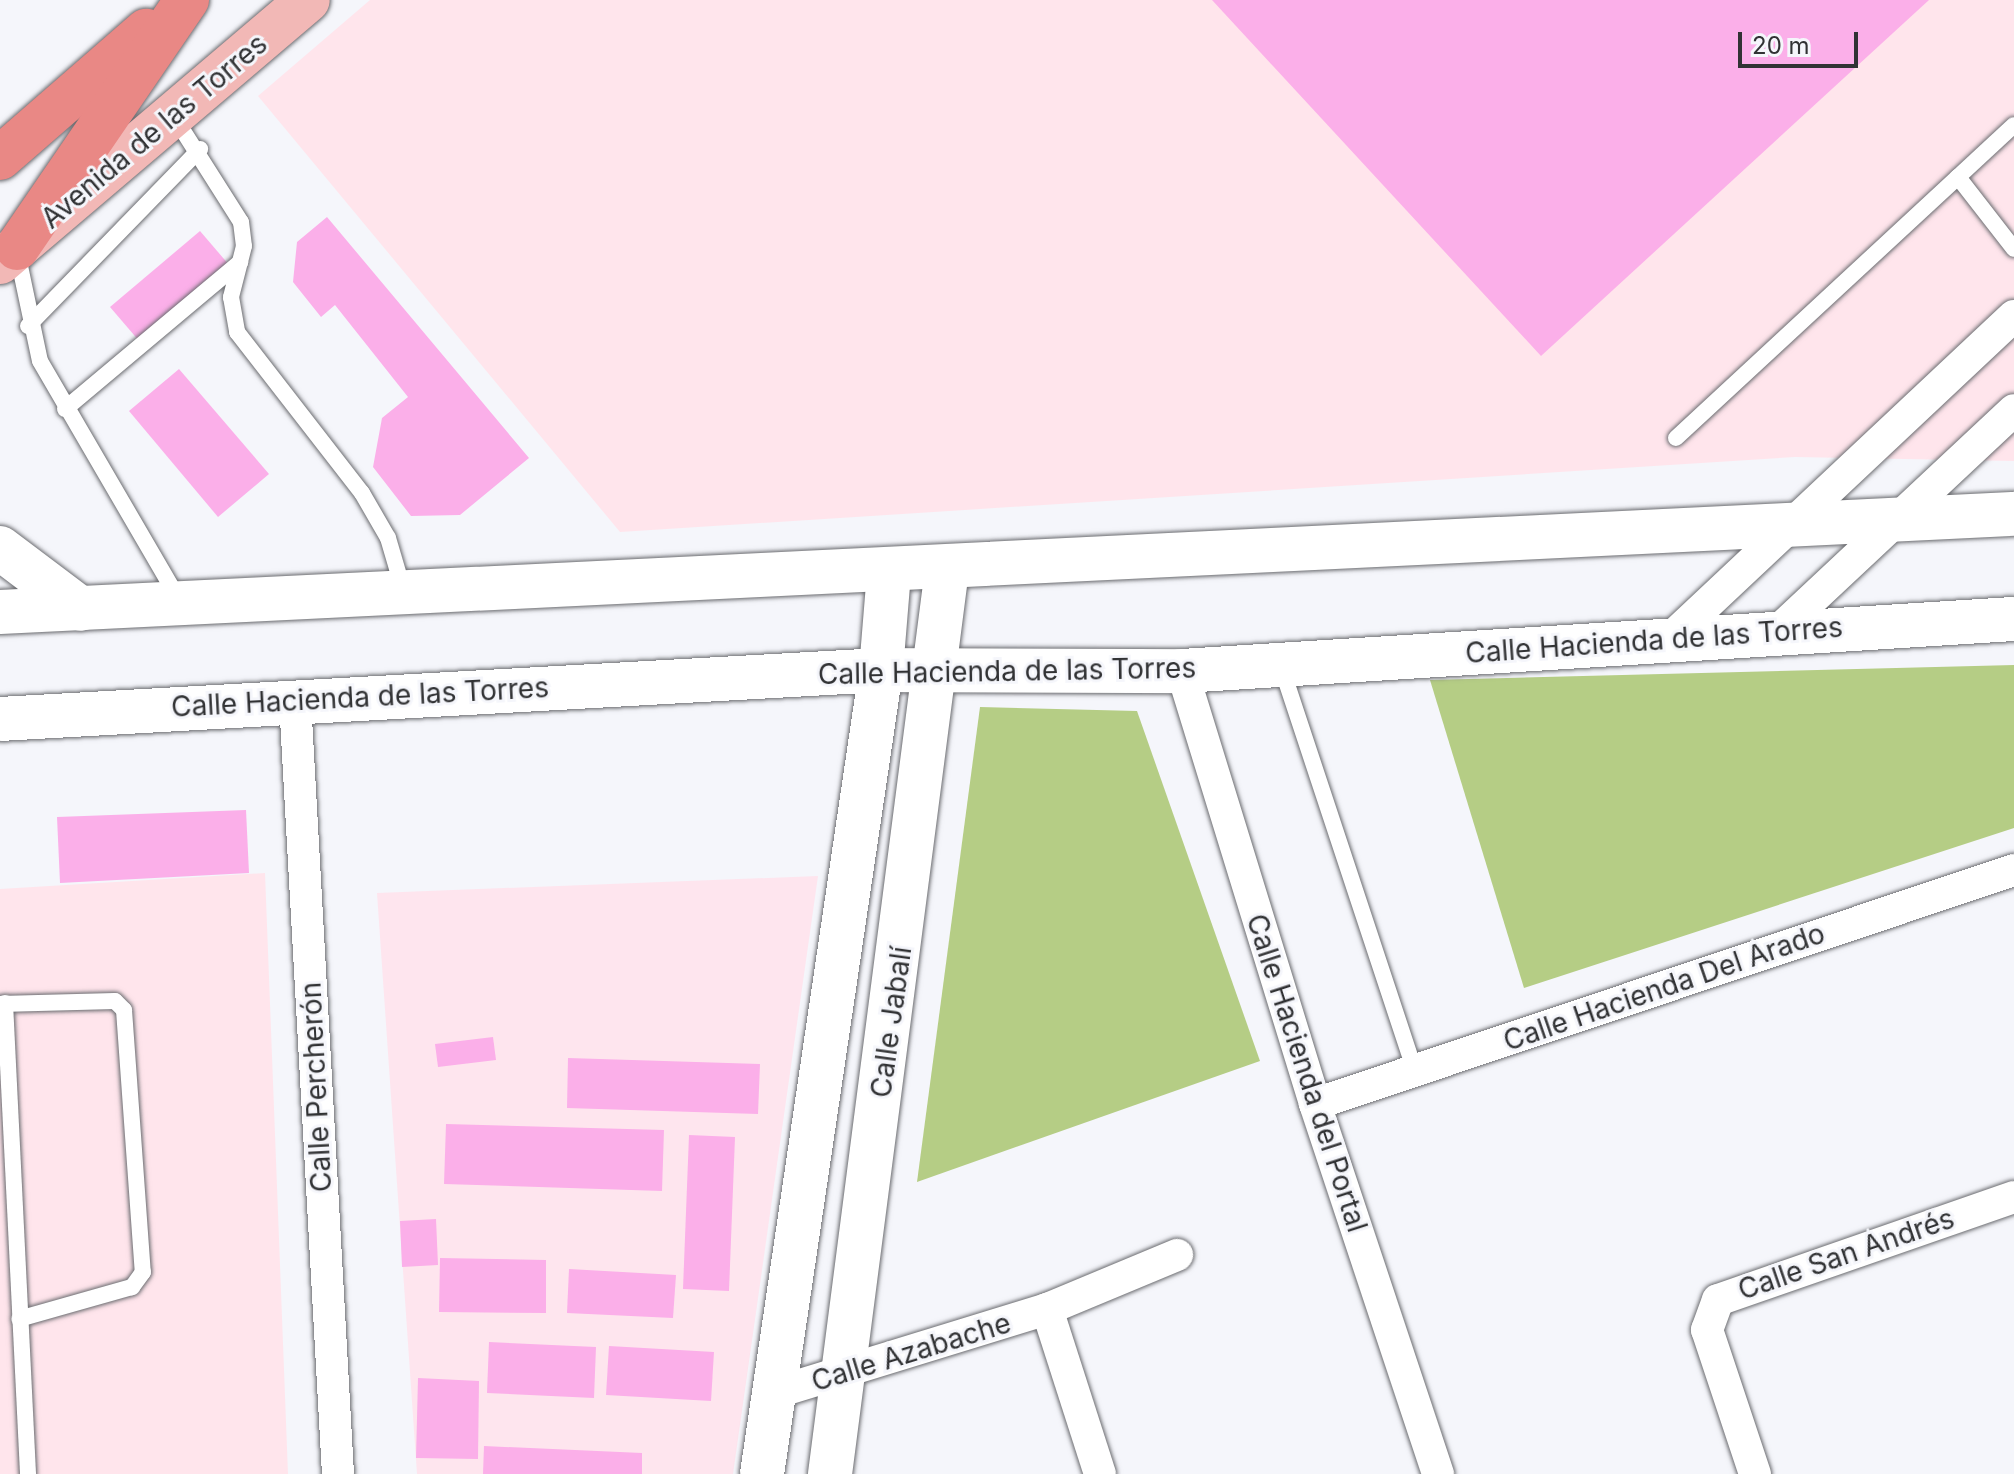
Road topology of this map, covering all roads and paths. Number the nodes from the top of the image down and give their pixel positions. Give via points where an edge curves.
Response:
1 (185, 0) edge
2 (308, 0) edge
3 (173, 115) junction
4 (2014, 125) edge
5 (200, 149) junction
6 (0, 158) edge
7 (1958, 177) junction
8 (2014, 249) edge
9 (8, 255) edge
10 (241, 261) junction
11 (2014, 316) edge
12 (28, 326) junction
13 (65, 409) junction
14 (2014, 410) edge
15 (1676, 438) dead end
16 (2014, 514) edge
17 (1891, 520) junction
18 (1796, 524) junction
19 (0, 548) edge
20 (947, 569) junction
21 (889, 573) junction
22 (404, 595) junction
23 (182, 605) junction
24 (81, 609) junction
25 (0, 612) edge
26 (2014, 619) edge
27 (1778, 631) junction
28 (1672, 637) junction
29 (1280, 664) junction
30 (881, 670) junction
31 (938, 670) junction
32 (1182, 671) junction
33 (295, 700) junction
34 (0, 719) edge
35 (2014, 870) edge
36 (2, 1004) edge
37 (1415, 1070) junction
38 (1315, 1104) junction
39 (2014, 1197) edge
40 (1177, 1255) dead end
41 (1047, 1309) junction
42 (19, 1319) junction
43 (845, 1374) junction
44 (774, 1393) junction
45 (28, 1474) edge
46 (338, 1474) edge
47 (762, 1474) edge
48 (830, 1474) edge
49 (1100, 1474) edge
50 (1438, 1474) edge
51 (1755, 1474) edge

1 - 6 highway
1 - 9 highway
2 - 3 main road, Avenida de las Torres
3 - 5 lane
3 - 9 main road, Avenida de las Torres
4 - 7 lane
5 - 10 lane via 241,222
5 - 12 lane
7 - 8 lane
7 - 15 lane
9 - 12 lane
10 - 13 lane
10 - 22 lane via 231,297 237,332 362,493 388,538
11 - 18 street
12 - 13 lane
13 - 23 lane
14 - 17 street
16 - 17 street
17 - 18 street
17 - 27 street
18 - 20 street
18 - 28 street
19 - 24 street
20 - 21 street
20 - 31 street, Calle Jabalí
21 - 22 street
21 - 30 street
22 - 23 street
23 - 24 street
24 - 25 street
26 - 27 street, Calle Hacienda de las Torres
27 - 28 street, Calle Hacienda de las Torres
28 - 29 street, Calle Hacienda de las Torres
29 - 32 street, Calle Hacienda de las Torres
29 - 37 lane
30 - 31 street, Calle Hacienda de las Torres
30 - 33 street, Calle Hacienda de las Torres
30 - 44 street
31 - 32 street, Calle Hacienda de las Torres
31 - 43 street, Calle Jabalí
32 - 38 street, Calle Hacienda del Portal
33 - 34 street, Calle Hacienda de las Torres
33 - 46 street, Calle Percherón
35 - 37 street, Calle Hacienda Del Arado
36 - 42 lane
36 - 42 lane via 115,1001 124,1010 143,1272 132,1287
37 - 38 street, Calle Hacienda Del Arado
38 - 50 street, Calle Hacienda del Portal
39 - 51 street, Calle San Andrés via 1718,1300 1707,1330
40 - 41 street, Calle Azabache
41 - 43 street, Calle Azabache
41 - 49 street, Calle Azabache
42 - 45 lane
43 - 44 street, Calle Azabache
43 - 48 street, Calle Jabalí
44 - 47 street

